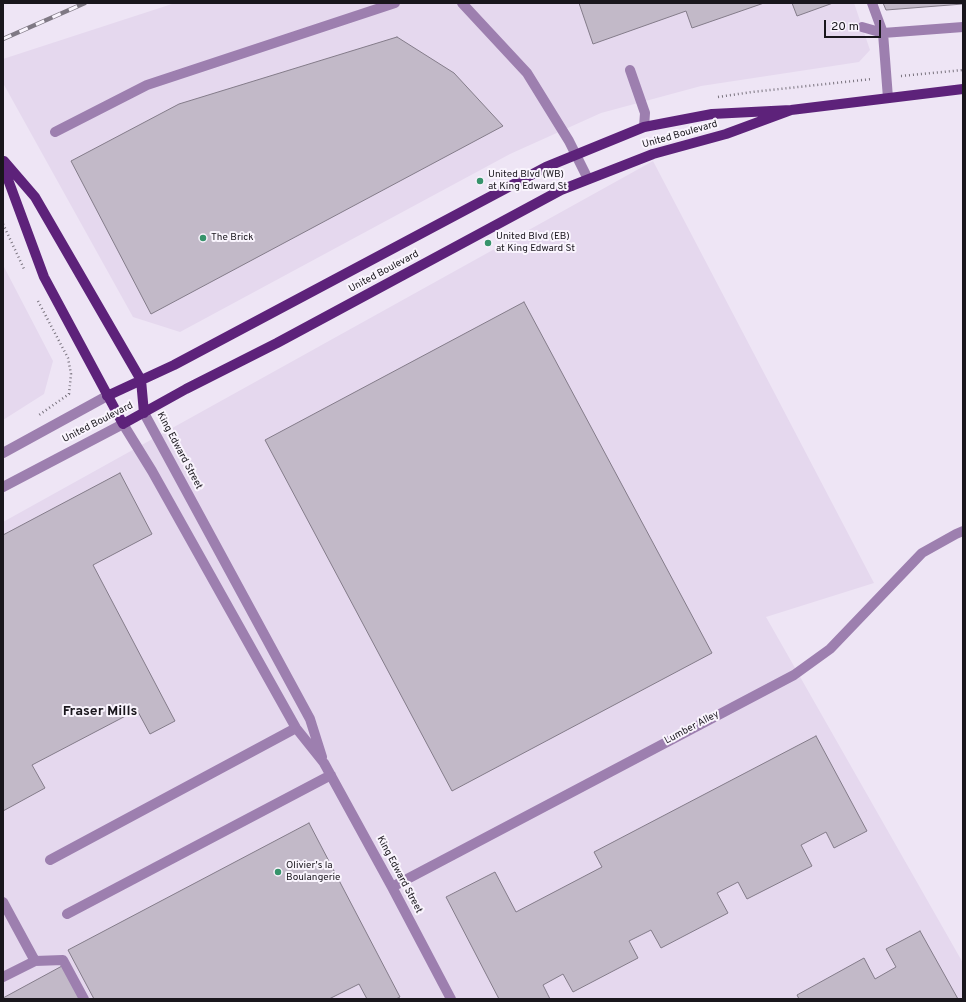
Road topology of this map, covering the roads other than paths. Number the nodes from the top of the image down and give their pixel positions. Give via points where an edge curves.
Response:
1 (395, 3) edge
2 (462, 3) edge
3 (872, 3) edge
4 (862, 27) dead end
5 (963, 27) edge
6 (883, 33) junction
7 (630, 70) dead end
8 (963, 89) edge
9 (888, 98) junction
10 (791, 110) junction
11 (644, 127) junction
12 (55, 132) dead end
13 (576, 155) junction
14 (3, 160) edge
15 (3, 166) edge
16 (588, 179) junction
17 (142, 380) junction
18 (107, 396) junction
19 (144, 413) junction
20 (123, 424) junction
21 (3, 453) edge
22 (3, 487) edge
23 (963, 531) edge
24 (296, 728) junction
25 (324, 763) junction
26 (331, 775) junction
27 (50, 860) dead end
28 (392, 887) junction
29 (3, 902) edge
30 (67, 914) dead end
31 (35, 960) junction
32 (3, 977) edge
33 (84, 999) edge
34 (451, 999) edge

1 - 12 street via 147,85
2 - 13 street via 527,73
3 - 6 street
4 - 6 street
5 - 6 street
6 - 9 street
7 - 11 street via 645,113
8 - 9 main road, United Boulevard
9 - 10 main road, United Boulevard
10 - 11 main road, United Boulevard via 712,114
10 - 16 main road, United Boulevard via 726,134 653,154
11 - 13 main road, United Boulevard
13 - 16 street
13 - 17 main road, United Boulevard via 546,167
14 - 17 main road, King Edward Street via 35,197
15 - 18 main road, King Edward Street via 44,278
16 - 19 main road, United Boulevard via 561,190
17 - 18 main road, United Boulevard
17 - 19 main road, King Edward Street
18 - 20 main road, King Edward Street
18 - 21 street, United Boulevard
19 - 20 main road, United Boulevard
19 - 25 street, King Edward Street via 310,719
20 - 22 street, United Boulevard
20 - 24 street, King Edward Street
23 - 28 street, Lumber Alley via 922,553 830,649 794,675
24 - 25 street, King Edward Street
24 - 27 street
25 - 26 street, King Edward Street
26 - 28 street, King Edward Street
26 - 30 street
28 - 34 street, King Edward Street
29 - 31 street
31 - 32 street
31 - 33 street via 63,960

